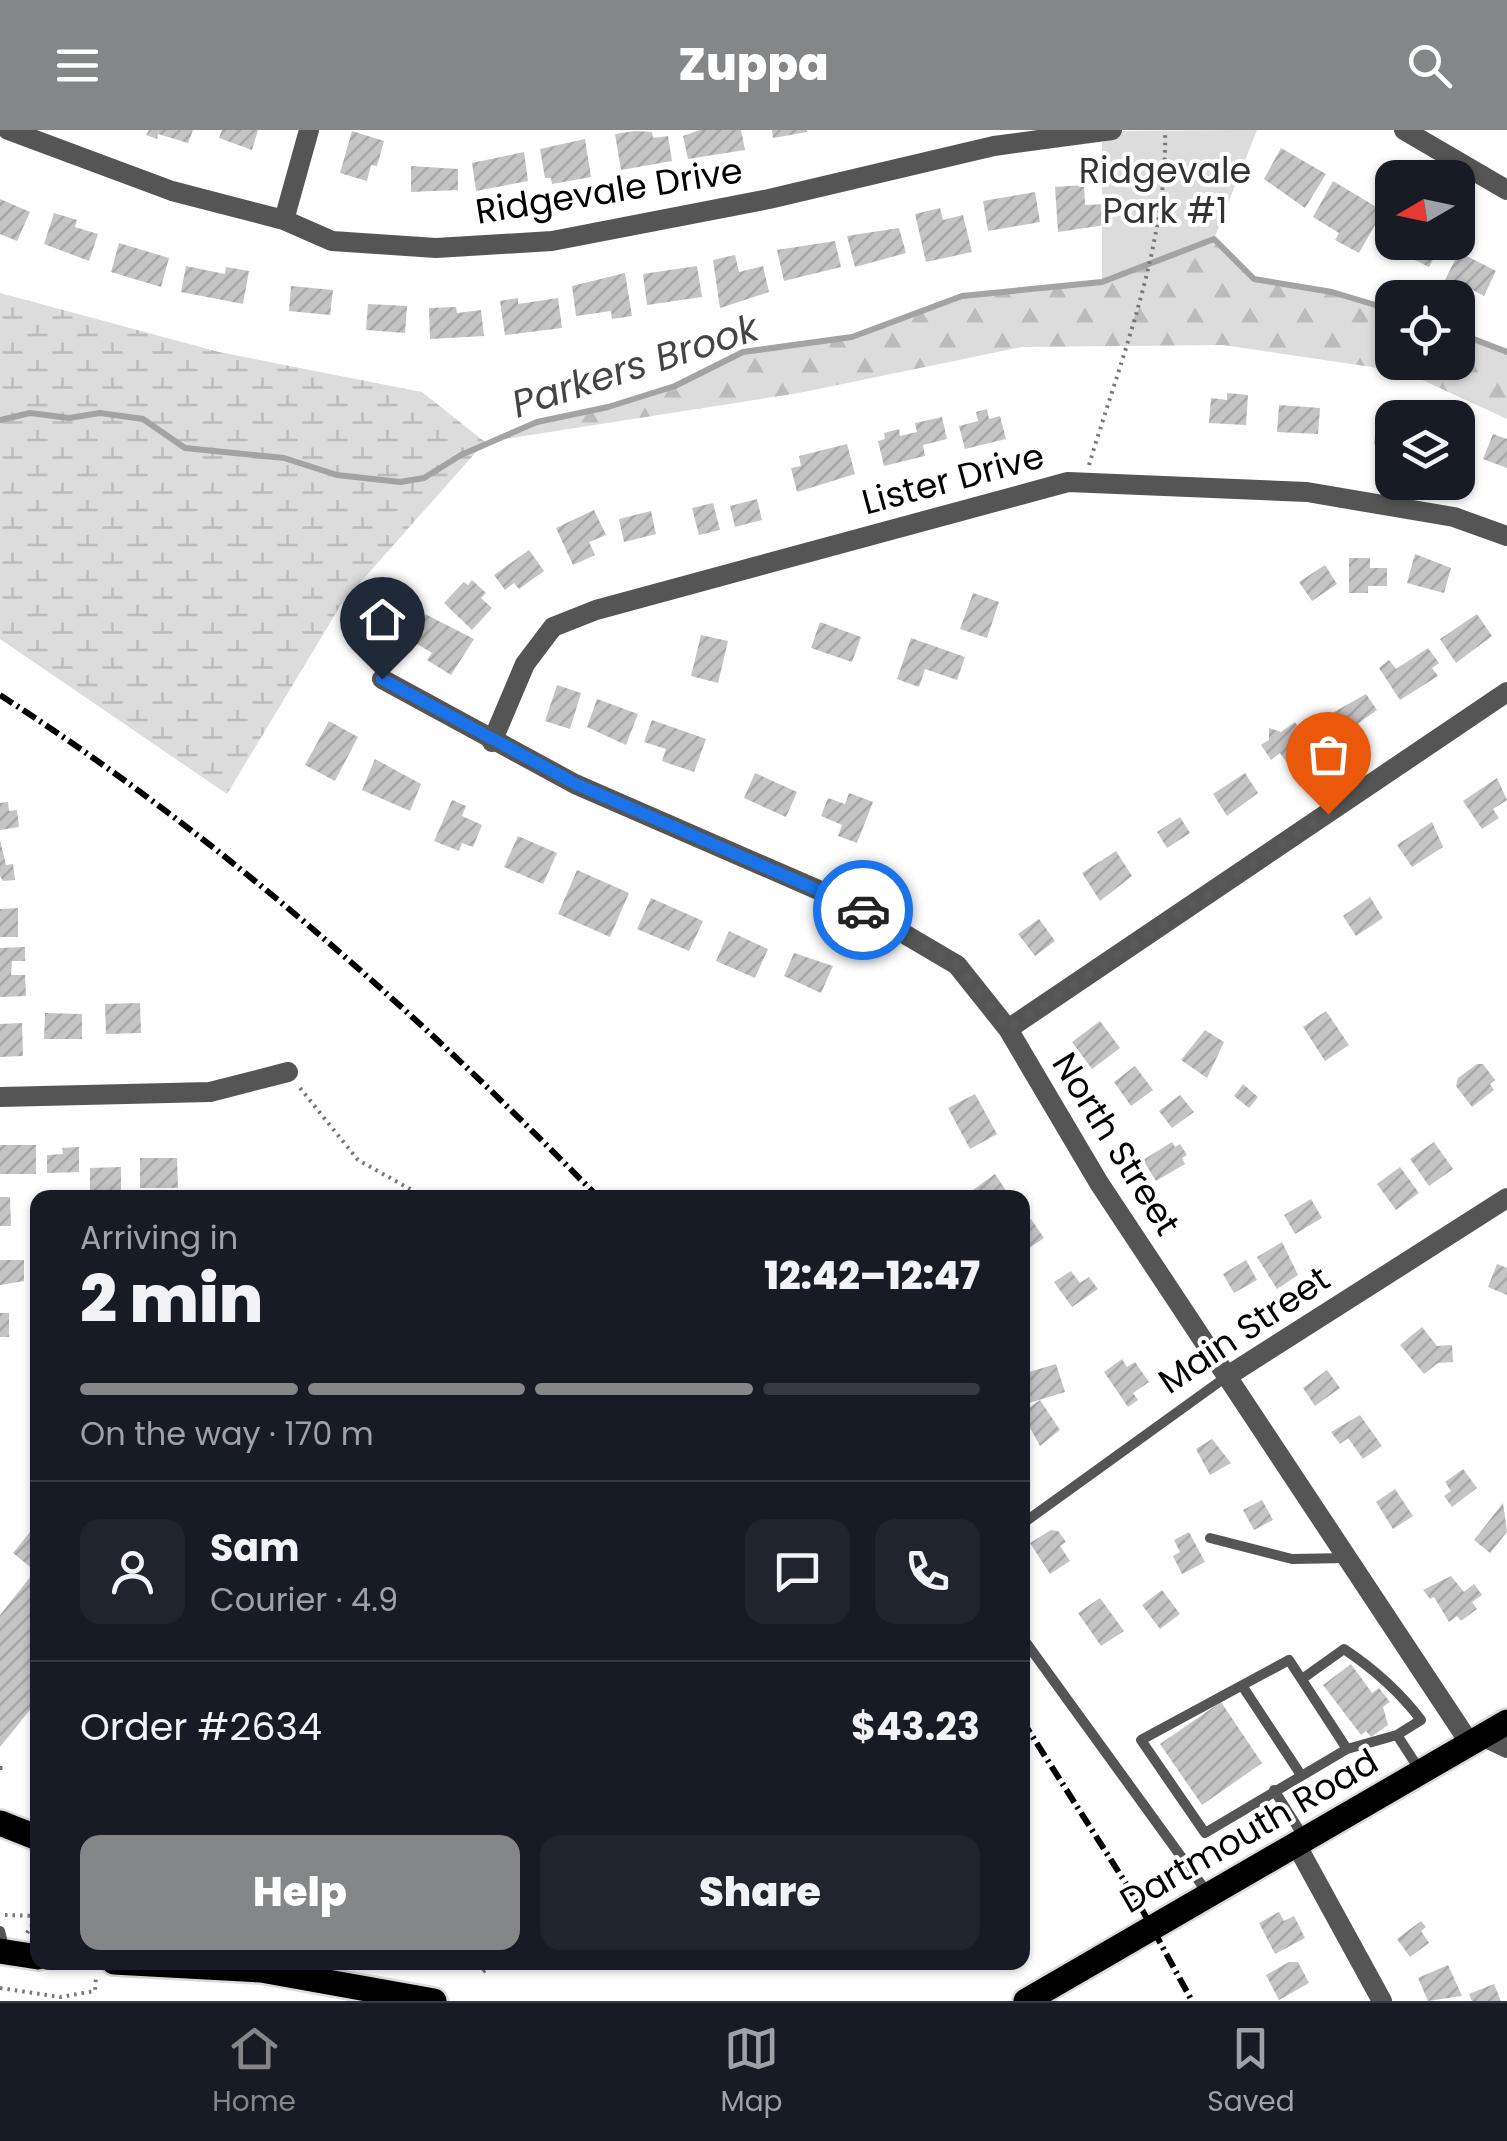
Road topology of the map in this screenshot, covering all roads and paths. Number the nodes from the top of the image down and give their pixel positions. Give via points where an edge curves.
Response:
1 (8, 130) edge
2 (309, 130) edge
3 (1112, 130) edge
4 (1165, 130) edge
5 (1404, 130) edge
6 (1507, 190) edge
7 (284, 220) junction
8 (1084, 482) junction
9 (1507, 536) edge
10 (382, 679) dead end
11 (1507, 692) edge
12 (492, 742) junction
13 (1008, 1029) junction
14 (288, 1072) joint
15 (0, 1097) edge
16 (412, 1190) edge
17 (1507, 1198) edge
18 (1226, 1377) junction
19 (1030, 1518) edge
20 (1210, 1538) dead end
21 (1346, 1558) junction
22 (1030, 1648) edge
23 (1302, 1678) junction
24 (1243, 1687) junction
25 (1507, 1722) edge
26 (1397, 1735) junction
27 (1487, 1743) edge
28 (1347, 1749) junction
29 (1422, 1773) junction
30 (1300, 1775) junction
31 (1274, 1790) junction
32 (0, 1824) edge
33 (30, 1835) edge
34 (1300, 1842) junction
35 (1210, 1896) junction
36 (0, 1915) edge
37 (30, 1916) edge
38 (2, 1945) edge
39 (30, 1954) edge
40 (97, 1970) edge
41 (261, 1970) edge
42 (308, 1970) edge
43 (330, 1982) junction
44 (0, 1988) edge
45 (1047, 1992) edge
46 (434, 2001) edge
47 (1026, 2001) edge
48 (1382, 2001) edge

1 - 7 street, Ridgevale Drive via 172,191
2 - 7 street
3 - 7 street, Ridgevale Drive via 994,146 552,240 436,248 332,241
4 - 8 path via 1146,272
5 - 6 street
8 - 9 street, Lister Drive via 1307,492 1454,517
8 - 12 street, Lister Drive via 954,511 553,627 525,664
10 - 12 street, North Street
11 - 13 street
12 - 13 street, North Street via 862,909 957,965
13 - 18 street, North Street via 1098,1183
14 - 15 street via 210,1092
14 - 16 path via 358,1160
17 - 18 street, Main Street
18 - 19 lane, Main Street
18 - 21 street, North Street
20 - 21 lane via 1292,1559
21 - 27 street, North Street
22 - 35 lane
23 - 24 lane via 1289,1660
23 - 26 lane via 1344,1649 1402,1695 1420,1720
23 - 28 lane
24 - 30 lane
24 - 31 lane via 1141,1740 1205,1834
25 - 27 main road, Dartmouth Road
26 - 28 lane
26 - 29 lane
27 - 29 main road, Dartmouth Road
28 - 30 lane
29 - 34 main road, Dartmouth Road
30 - 31 lane
31 - 34 lane
32 - 33 main road
34 - 35 main road, Dartmouth Road
34 - 48 street
35 - 45 main road, Dartmouth Road
36 - 37 path
38 - 39 main road
40 - 44 path via 95,1991 60,1997
41 - 43 main road
42 - 43 main road
43 - 46 main road
45 - 47 main road, Dartmouth Road

